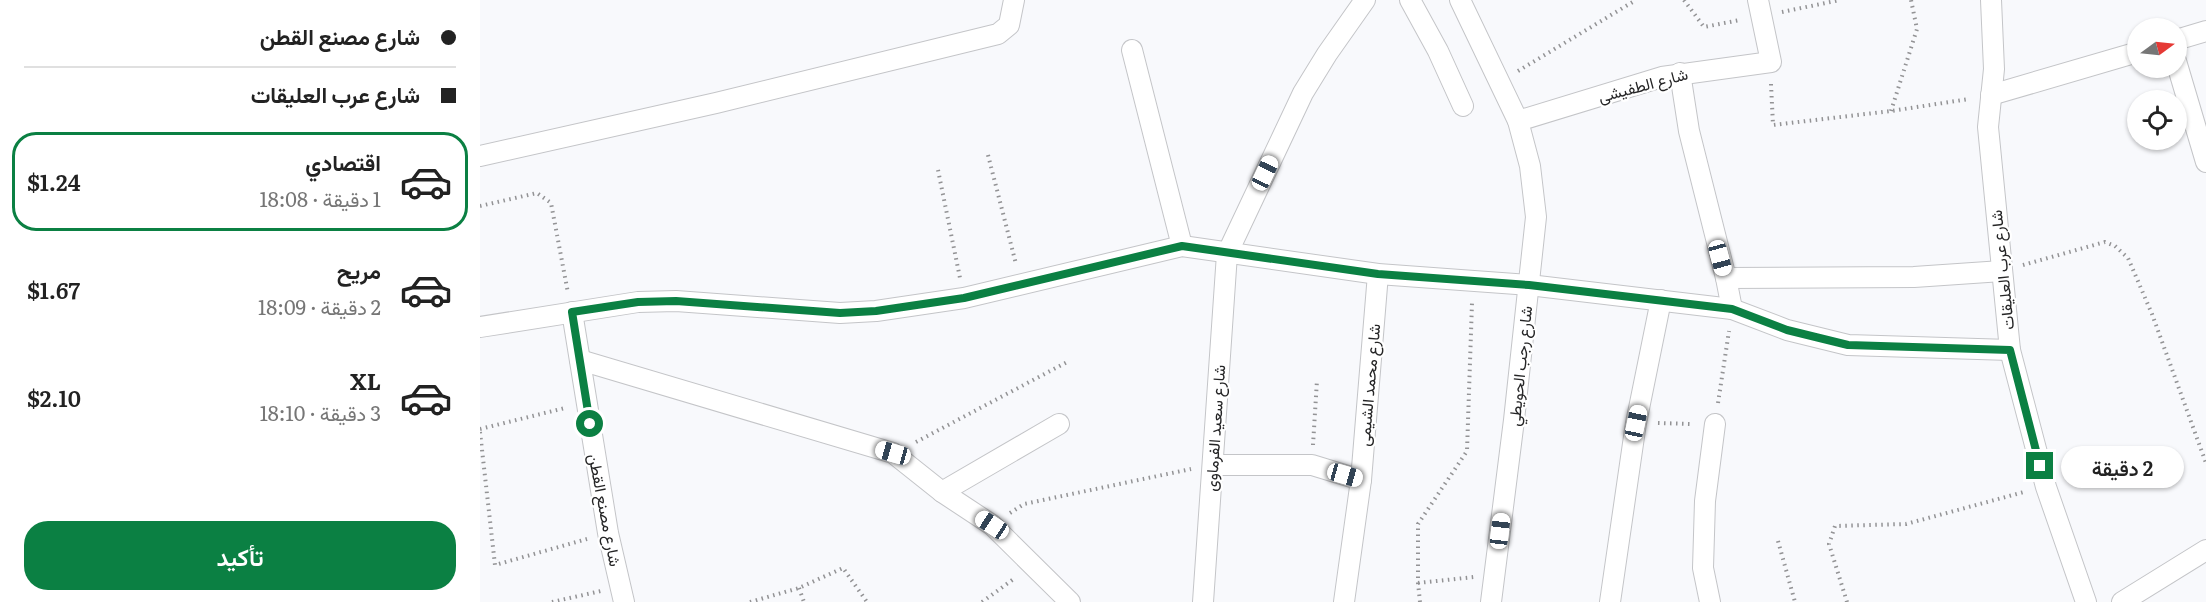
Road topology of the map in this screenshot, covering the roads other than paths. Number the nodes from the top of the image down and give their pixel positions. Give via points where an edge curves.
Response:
1 (1014, 0) edge
2 (1365, 0) edge
3 (1410, 0) edge
4 (1460, 0) edge
5 (1991, 0) edge
6 (1759, 8) edge
7 (2206, 31) edge
8 (2187, 37) edge
9 (1132, 50) dead end
10 (2127, 55) edge
11 (1680, 73) junction
12 (2181, 78) edge
13 (1991, 96) junction
14 (1463, 106) dead end
15 (1518, 121) junction
16 (480, 156) edge
17 (2206, 162) edge
18 (1182, 246) junction
19 (1227, 254) junction
20 (2002, 271) junction
21 (1378, 274) junction
22 (1726, 278) junction
23 (1529, 285) junction
24 (1661, 300) junction
25 (1732, 309) junction
26 (572, 312) junction
27 (480, 327) edge
28 (2010, 350) junction
29 (579, 360) junction
30 (1059, 424) dead end
31 (1715, 424) road end
32 (1213, 465) junction
33 (1361, 480) junction
34 (942, 492) junction
35 (2206, 550) edge
36 (622, 594) edge
37 (1070, 602) edge
38 (1203, 602) edge
39 (1344, 602) edge
40 (1491, 602) edge
41 (1610, 602) edge
42 (1710, 602) edge
43 (2086, 602) edge
44 (2122, 602) edge

1 - 16 street via 1009,25 998,34
2 - 19 street via 1303,93
3 - 14 street
4 - 15 street, شارع رجب الحويطي
5 - 13 street, شارع عرب العليقات
6 - 11 street, شارع الطفيشى via 1771,62
7 - 8 street
9 - 18 street
10 - 13 street
11 - 15 street, شارع الطفيشى
11 - 22 street via 1689,130
12 - 17 street
13 - 20 street, شارع عرب العليقات via 1988,127
15 - 23 street, شارع رجب الحويطي via 1530,166 1536,216
18 - 19 street
18 - 26 street via 964,298 876,311 840,313 676,301 638,302
19 - 21 street
19 - 32 street, شارع سعيد الفرماوى
20 - 22 street via 1914,277
20 - 28 street, شارع عرب العليقات
21 - 23 street
21 - 33 street, شارع محمد الشيمى
22 - 25 street
23 - 24 street
23 - 40 street, شارع رجب الحويطي
24 - 25 street
24 - 41 street via 1636,423
25 - 28 street via 1787,330 1848,345
26 - 27 street
26 - 29 street, شارع مصنع القطن
28 - 43 street, شارع عرب العليقات via 2046,487
29 - 34 street via 893,453
29 - 36 street, شارع مصنع القطن
30 - 34 street
31 - 42 street via 1705,501 1703,568
32 - 33 street via 1312,465
32 - 38 street, شارع سعيد الفرماوى
33 - 39 street, شارع محمد الشيمى
34 - 37 street via 992,525
35 - 44 street

